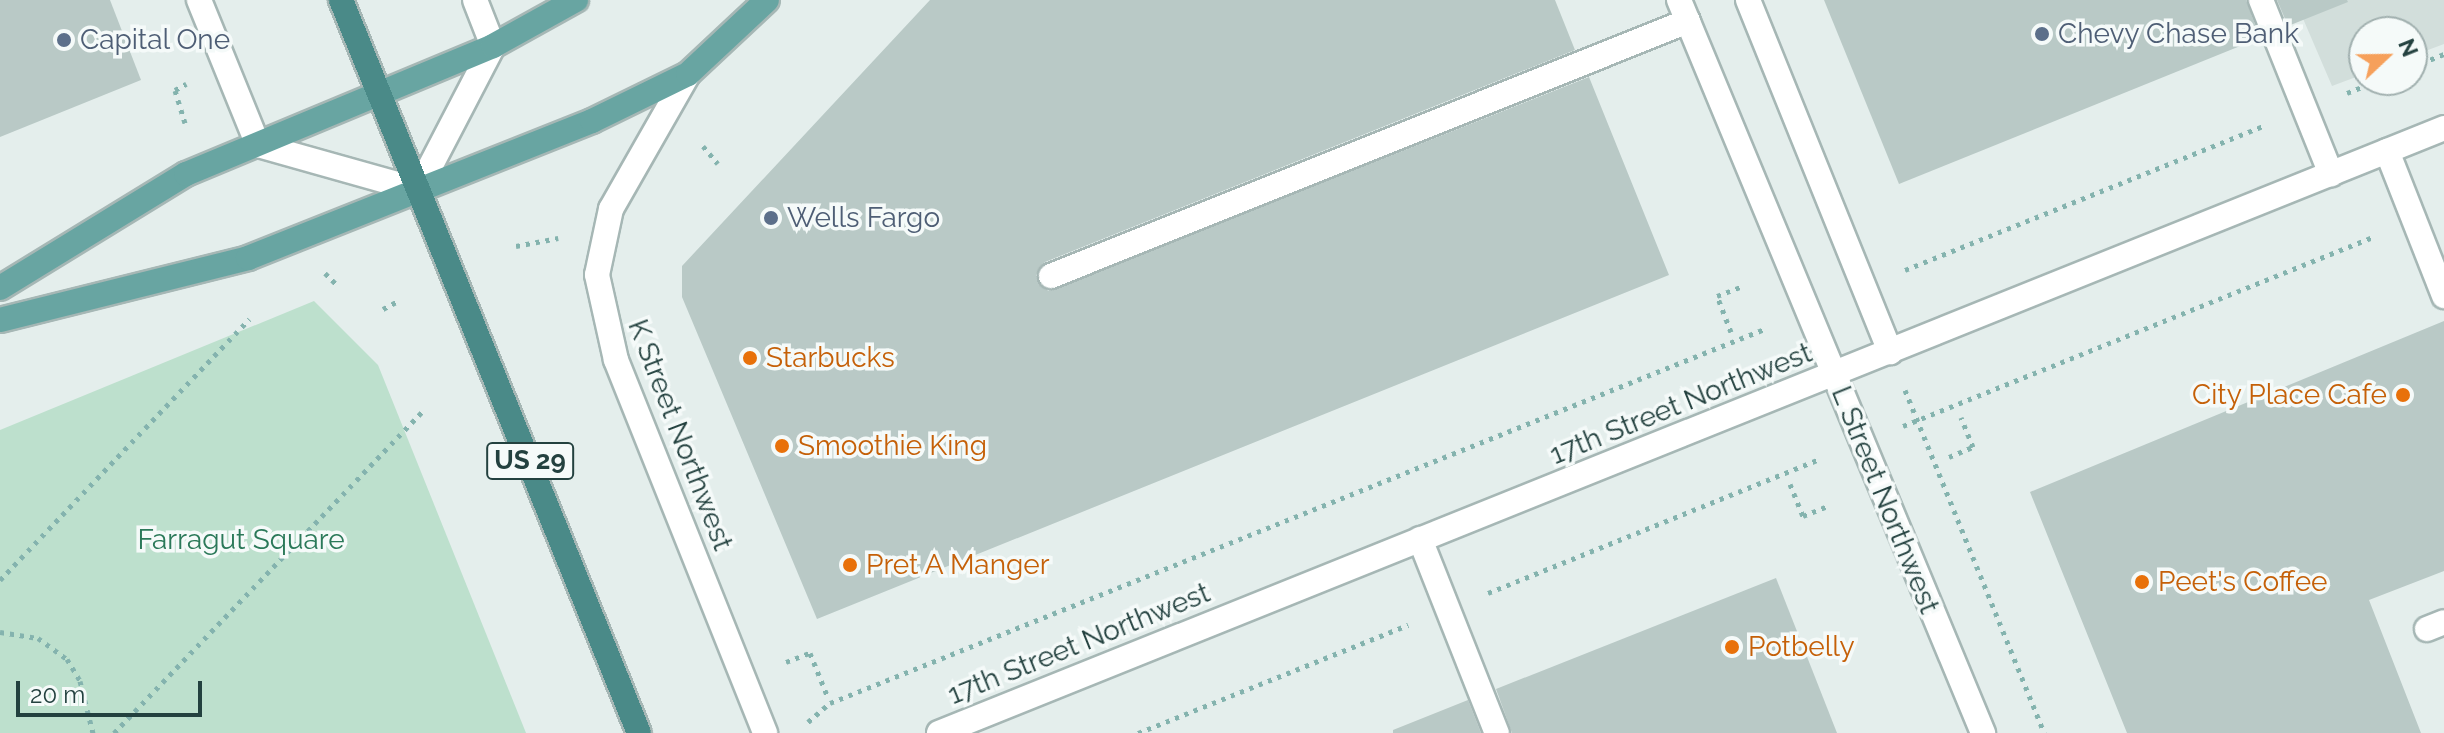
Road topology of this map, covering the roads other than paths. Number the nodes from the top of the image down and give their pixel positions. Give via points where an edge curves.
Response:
1 (199, 0) edge
2 (341, 0) edge
3 (475, 0) edge
4 (576, 0) edge
5 (767, 0) edge
6 (1748, 0) edge
7 (2261, 0) edge
8 (1683, 11) edge
9 (493, 46) junction
10 (688, 74) junction
11 (380, 95) junction
12 (2444, 128) edge
13 (258, 145) junction
14 (2387, 151) junction
15 (2331, 174) junction
16 (418, 190) junction
17 (1051, 276) dead end
18 (0, 288) edge
19 (2444, 296) edge
20 (0, 320) edge
21 (1890, 352) junction
22 (1834, 375) junction
23 (1420, 539) junction
24 (639, 733) edge
25 (765, 733) edge
26 (939, 733) edge
27 (1497, 733) edge
28 (1983, 733) edge

1 - 13 main road
2 - 11 highway, US 29
3 - 9 main road
4 - 9 main road
5 - 10 main road
6 - 21 main road
7 - 15 main road
8 - 17 main road
8 - 22 main road, L Street Northwest
9 - 11 main road
9 - 16 main road
10 - 16 main road via 592,121
10 - 25 main road, K Street Northwest via 611,209 597,275 616,360
11 - 13 main road
11 - 16 highway, US 29
12 - 14 main road, 17th Street Northwest
13 - 16 main road
13 - 18 main road via 186,174
14 - 15 main road, 17th Street Northwest
14 - 19 main road
15 - 21 main road, 17th Street Northwest
16 - 20 main road via 248,258
16 - 24 highway, US 29
21 - 22 main road, 17th Street Northwest
22 - 23 main road, 17th Street Northwest
22 - 28 main road, L Street Northwest
23 - 26 main road, 17th Street Northwest
23 - 27 main road

